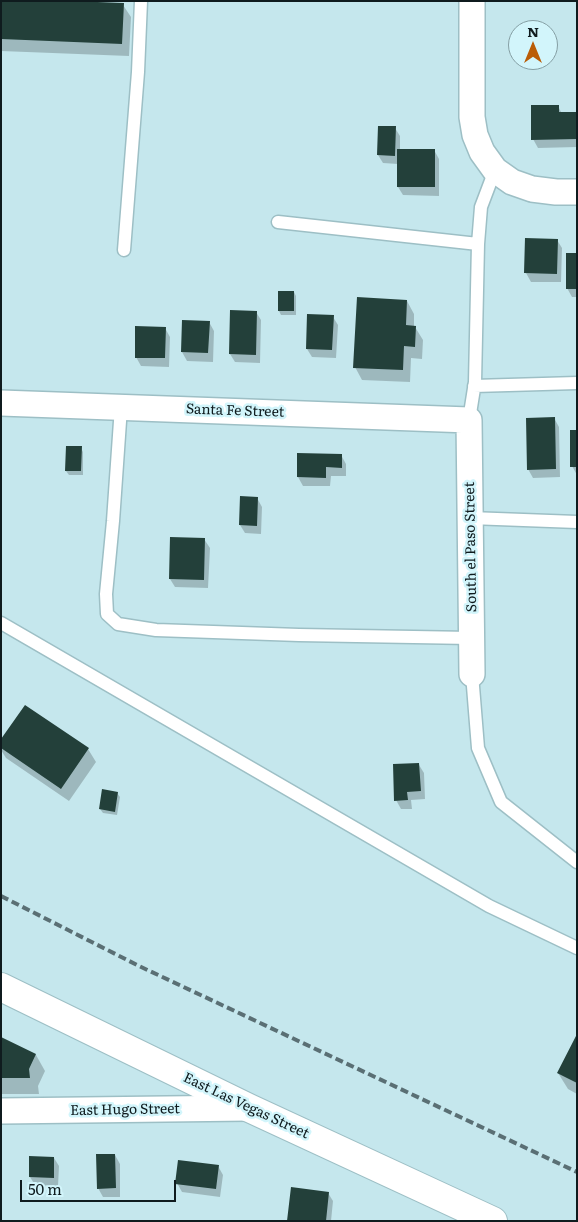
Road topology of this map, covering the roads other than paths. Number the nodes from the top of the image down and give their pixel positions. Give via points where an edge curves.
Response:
1 (141, 1) edge
2 (472, 1) edge
3 (495, 170) junction
4 (577, 192) edge
5 (278, 222) dead end
6 (478, 244) junction
7 (124, 250) dead end
8 (577, 383) edge
9 (474, 386) junction
10 (1, 403) edge
11 (121, 407) junction
12 (469, 420) junction
13 (470, 518) junction
14 (577, 522) edge
15 (1, 622) edge
16 (471, 638) junction
17 (472, 674) joint
18 (577, 862) edge
19 (577, 948) edge
20 (1, 987) edge
21 (249, 1108) junction
22 (1, 1111) edge
23 (494, 1221) edge

1 - 7 lane
2 - 3 street via 472,117 478,144
3 - 4 street via 512,182 532,189
3 - 6 lane via 481,207
5 - 6 lane
6 - 9 lane
8 - 9 lane
9 - 12 lane
10 - 11 street, Santa Fe Street
11 - 12 street, Santa Fe Street
11 - 16 lane via 106,594 107,614 118,624 175,631
12 - 13 street, South el Paso Street
13 - 14 lane
13 - 16 street, South el Paso Street
15 - 19 lane via 489,906
16 - 17 street, South el Paso Street
17 - 18 lane via 478,748 501,802
20 - 21 street, East Las Vegas Street
21 - 22 street, East Hugo Street
21 - 23 street, East Las Vegas Street

